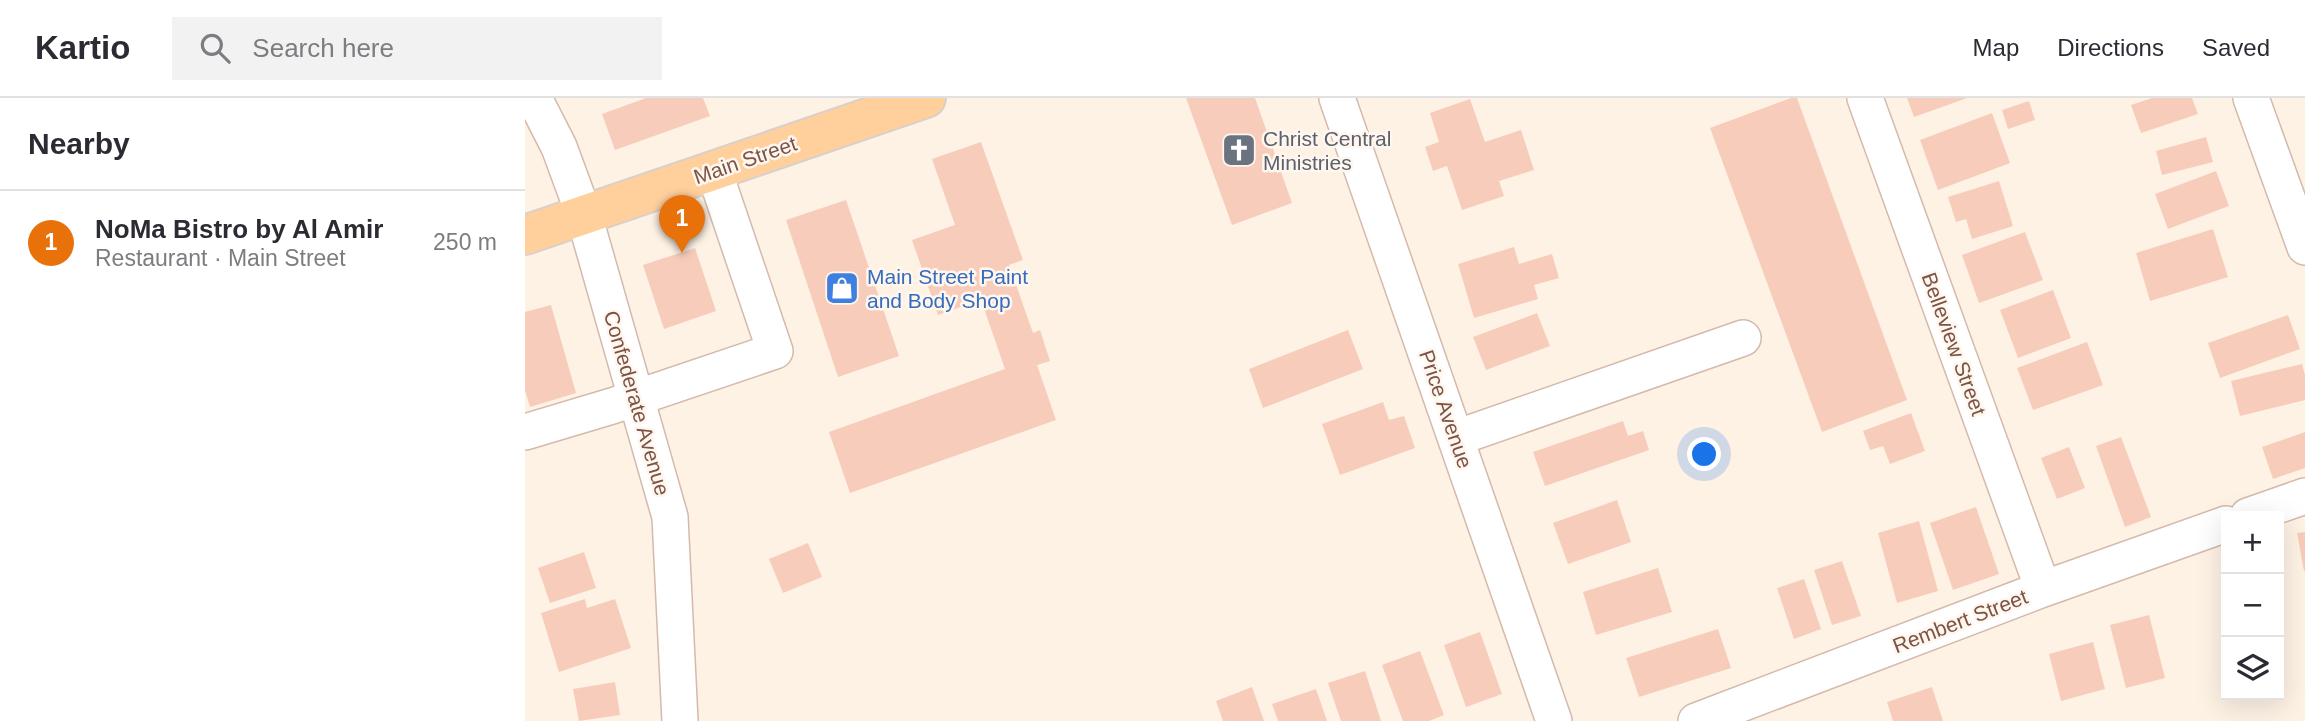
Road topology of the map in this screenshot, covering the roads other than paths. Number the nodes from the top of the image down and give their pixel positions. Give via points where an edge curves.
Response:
1 (534, 98) edge
2 (926, 98) edge
3 (1337, 98) edge
4 (1865, 98) edge
5 (2251, 98) edge
6 (714, 171) junction
7 (584, 215) junction
8 (525, 235) edge
9 (2305, 247) edge
10 (1743, 338) dead end
11 (636, 398) junction
12 (525, 432) edge
13 (1455, 438) junction
14 (2305, 496) edge
15 (2262, 511) edge
16 (2221, 526) edge
17 (2043, 589) junction
18 (1548, 719) edge
19 (680, 721) edge
20 (1696, 721) edge

1 - 7 street, Confederate Avenue via 559,147
2 - 6 main road, Main Street
3 - 13 street, Price Avenue
4 - 17 street, Belleview Street
5 - 9 street
6 - 7 main road, Main Street
6 - 11 street via 775,351
7 - 8 main road, Main Street
7 - 11 street, Confederate Avenue
10 - 13 street
11 - 12 street
11 - 19 street, Confederate Avenue via 670,516
13 - 18 street, Price Avenue
14 - 15 street
16 - 17 street, Rembert Street
17 - 20 street, Rembert Street

